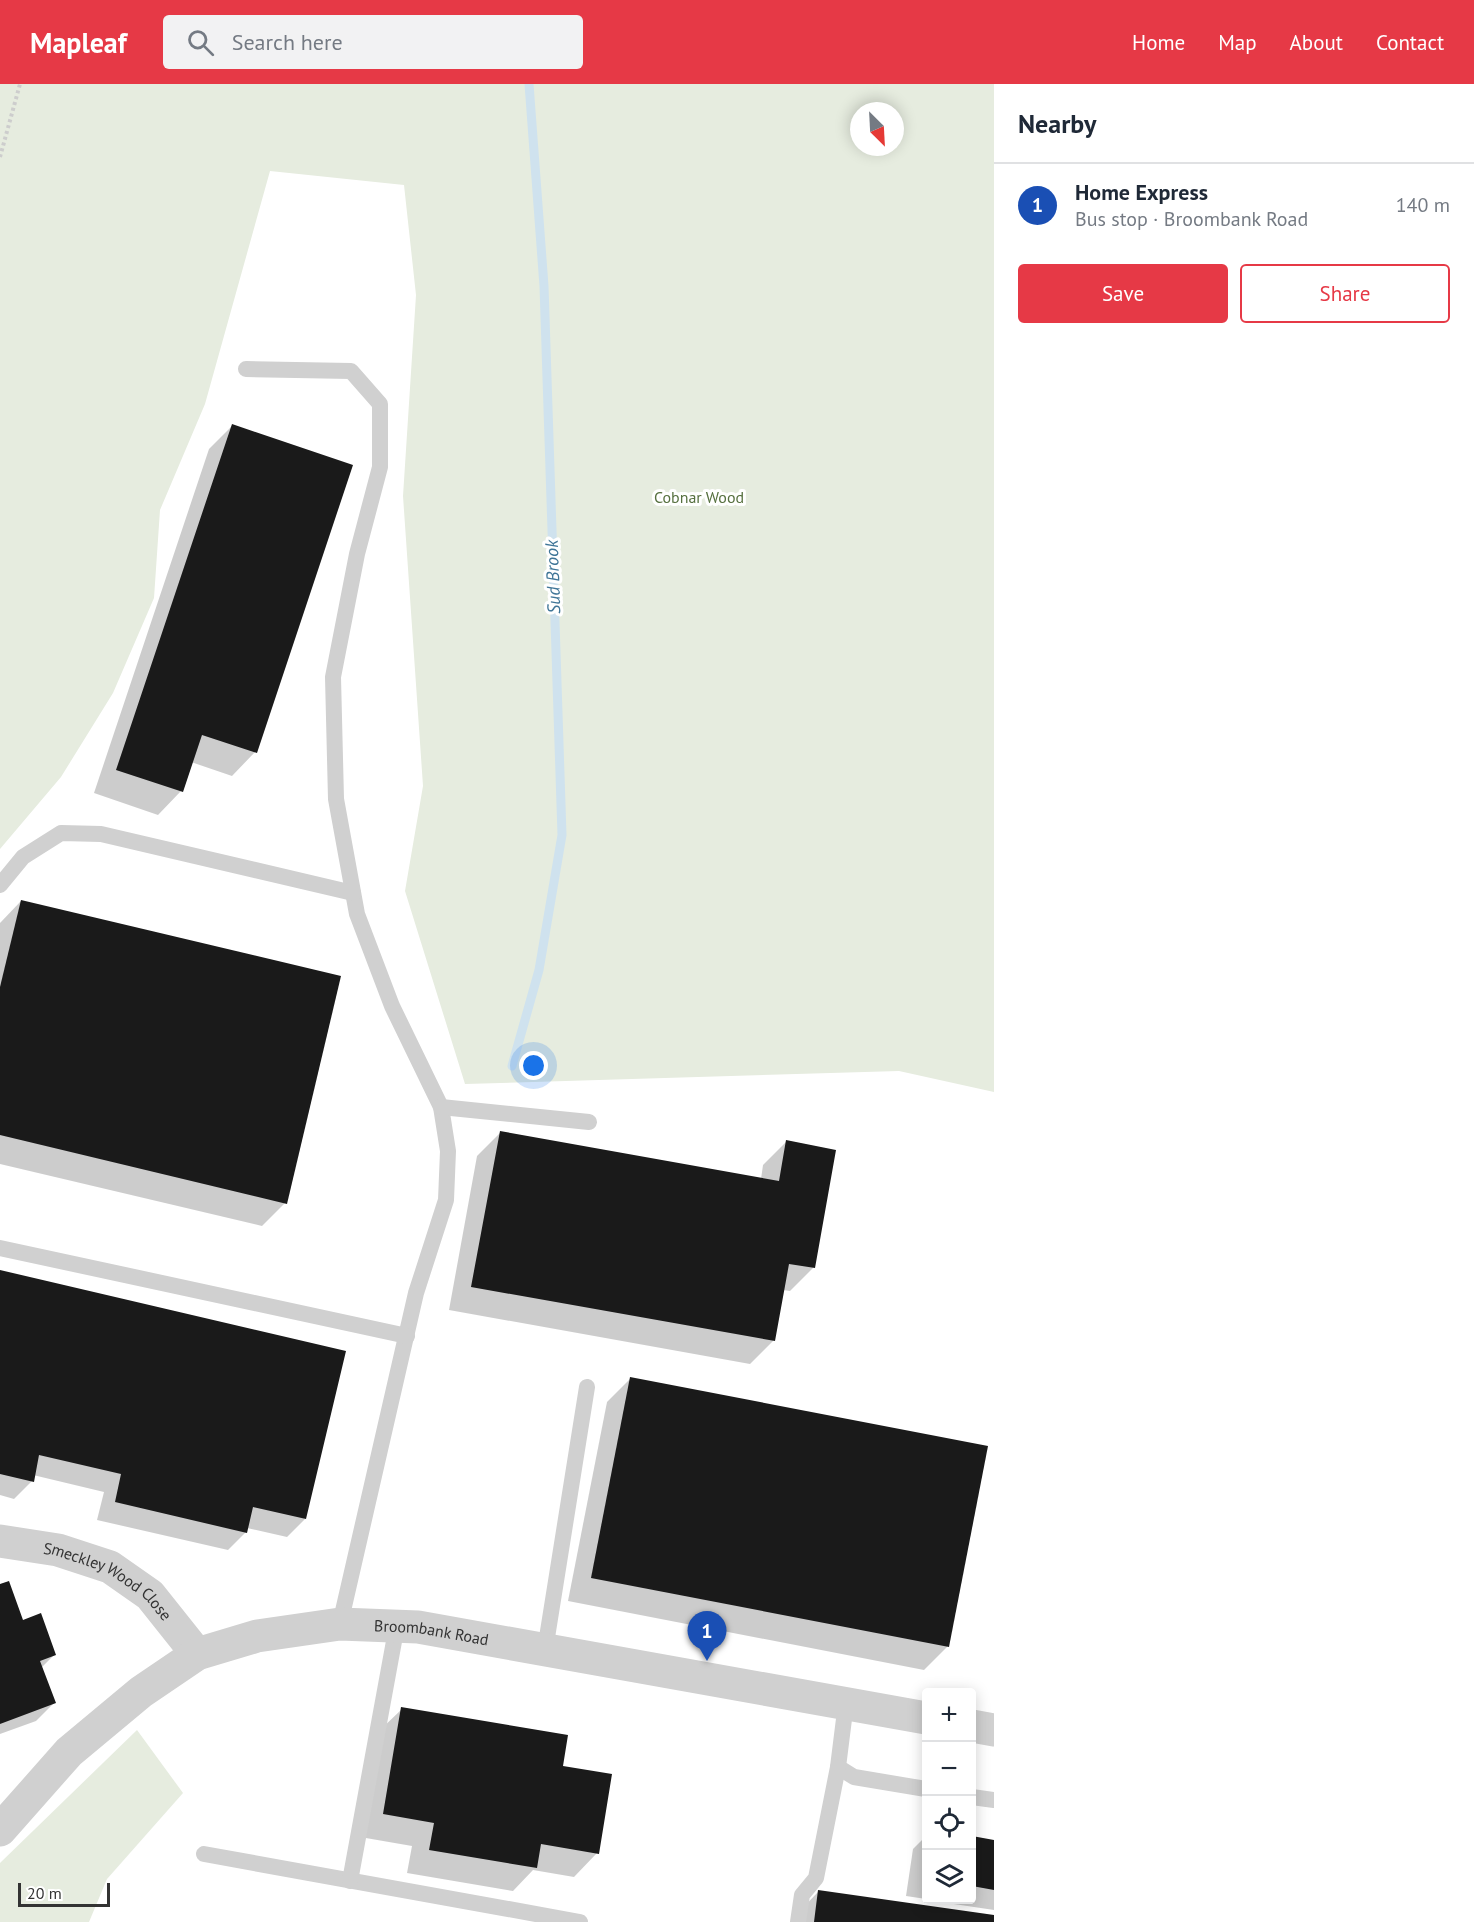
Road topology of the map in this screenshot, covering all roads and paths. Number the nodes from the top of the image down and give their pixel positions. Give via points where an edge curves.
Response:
1 (20, 84) edge
2 (0, 157) edge
3 (246, 369) dead end
4 (0, 885) edge
5 (353, 893) junction
6 (441, 1107) junction
7 (589, 1122) dead end
8 (0, 1248) edge
9 (407, 1336) junction
10 (587, 1387) dead end
11 (0, 1541) edge
12 (340, 1624) junction
13 (397, 1625) junction
14 (545, 1650) junction
15 (197, 1654) junction
16 (846, 1703) junction
17 (922, 1717) edge
18 (976, 1727) edge
19 (994, 1730) edge
20 (838, 1767) junction
21 (922, 1788) edge
22 (976, 1798) edge
23 (994, 1800) edge
24 (0, 1830) edge
25 (204, 1854) dead end
26 (350, 1881) junction
27 (580, 1922) edge
28 (798, 1922) edge

1 - 2 path
3 - 5 lane via 351,371 380,404 380,467 357,554 333,677 336,799
4 - 5 lane via 23,857 61,833 101,834
5 - 6 lane via 357,915 392,1006
6 - 7 lane
6 - 9 lane via 448,1151 446,1200 416,1293
8 - 9 lane
9 - 12 lane
10 - 14 lane
11 - 15 street, Smeckley Wood Close via 58,1550 110,1567 150,1595
12 - 13 street, Broombank Road
12 - 15 street, Broombank Road via 257,1636
13 - 14 street, Broombank Road
13 - 26 lane
14 - 16 street, Broombank Road
15 - 24 street, Broombank Road via 141,1692 69,1752
16 - 17 street, Broombank Road
16 - 20 lane
18 - 19 street
20 - 21 lane via 854,1777
20 - 28 lane via 816,1878 802,1895
22 - 23 lane
25 - 26 lane
26 - 27 lane

